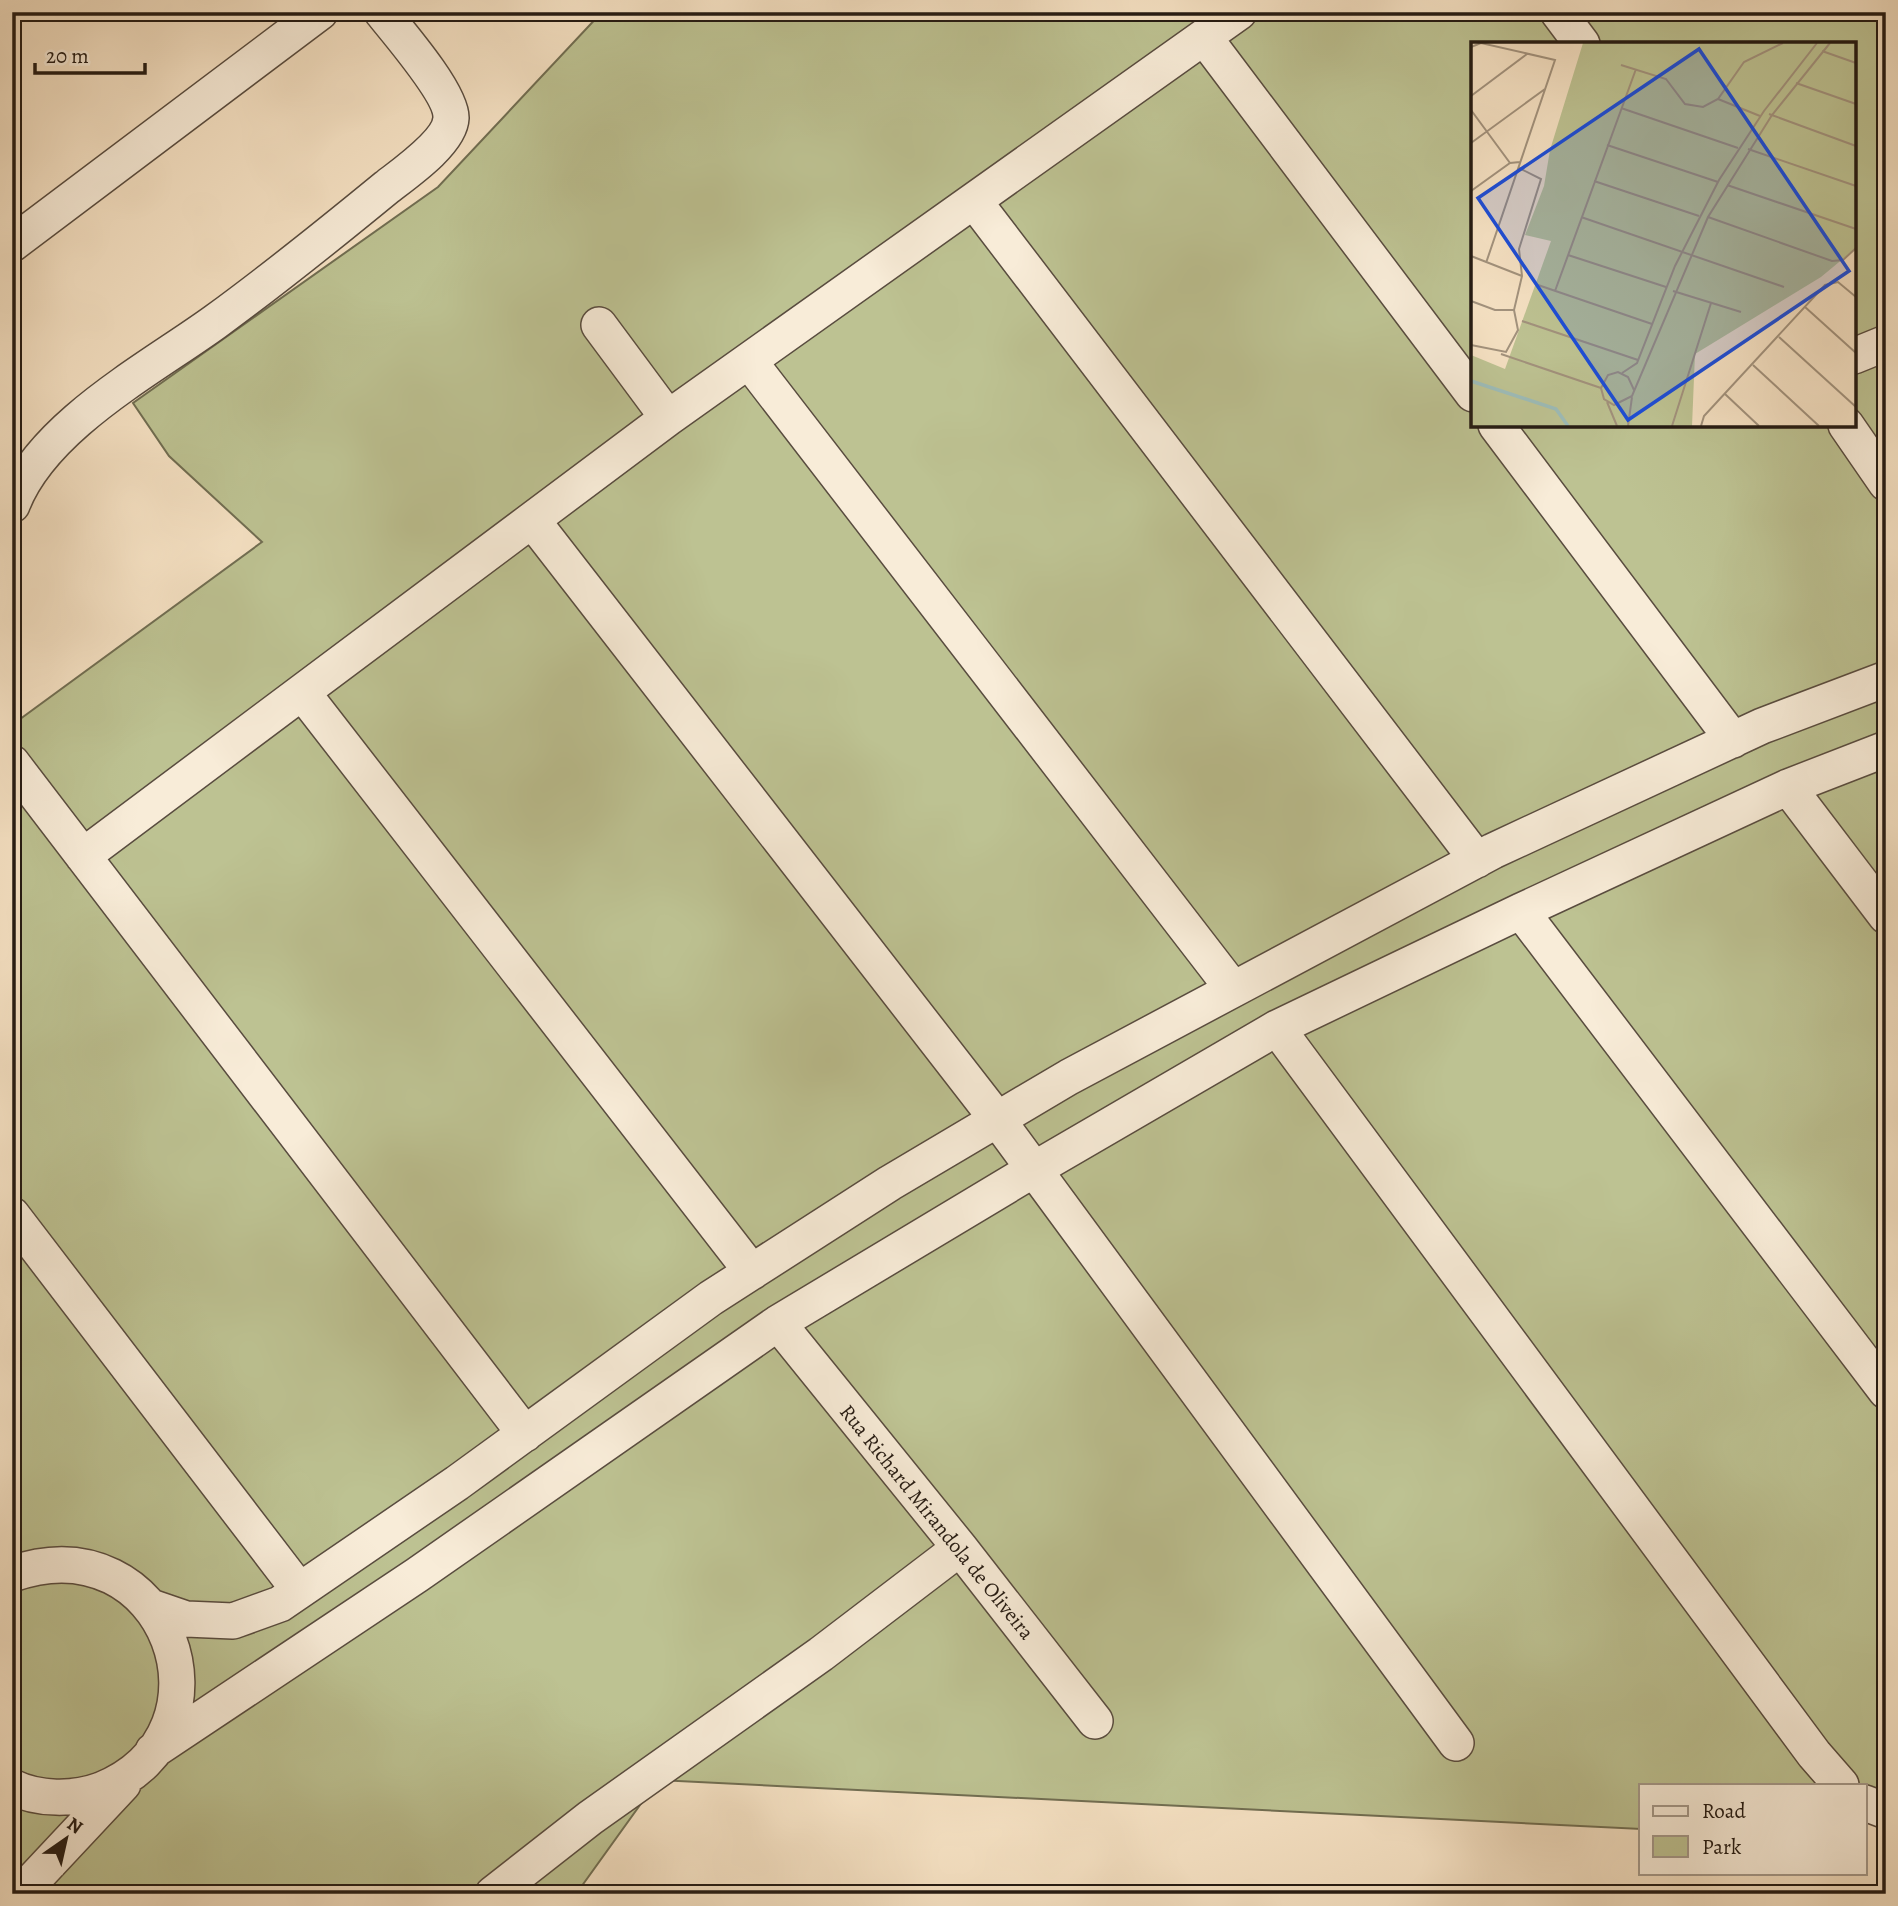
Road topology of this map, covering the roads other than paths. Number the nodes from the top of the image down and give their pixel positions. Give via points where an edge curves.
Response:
1 (320, 12) edge
2 (382, 12) edge
3 (1239, 12) edge
4 (1558, 12) edge
5 (1204, 37) junction
6 (1580, 42) edge
7 (974, 201) junction
8 (12, 244) edge
9 (599, 325) dead end
10 (1886, 343) edge
11 (1856, 355) edge
12 (749, 361) junction
13 (1471, 391) edge
14 (668, 418) junction
15 (1498, 427) edge
16 (1847, 427) edge
17 (1886, 483) edge
18 (12, 505) edge
19 (532, 520) junction
20 (1886, 679) edge
21 (302, 692) junction
22 (1733, 740) junction
23 (1886, 749) edge
24 (12, 763) edge
25 (1788, 787) junction
26 (83, 856) junction
27 (1477, 860) junction
28 (1521, 911) junction
29 (1886, 916) edge
30 (1233, 989) junction
31 (1277, 1028) junction
32 (997, 1119) junction
33 (1033, 1170) junction
34 (12, 1215) edge
35 (752, 1272) junction
36 (778, 1324) junction
37 (1886, 1391) edge
38 (525, 1434) junction
39 (960, 1548) junction
40 (12, 1574) edge
41 (299, 1590) junction
42 (151, 1607) junction
43 (1095, 1721) dead end
44 (1456, 1743) dead end
45 (145, 1760) junction
46 (1840, 1784) edge
47 (12, 1787) edge
48 (1867, 1804) edge
49 (1886, 1811) edge
50 (20, 1894) edge
51 (493, 1894) edge

1 - 8 street
2 - 18 street via 448,103 451,120 443,135 427,155 353,215 216,321 97,404 37,462
3 - 5 street
4 - 6 street
5 - 7 street
5 - 13 street
7 - 12 street
7 - 27 street
9 - 14 street
10 - 11 street
12 - 14 street
12 - 30 street
14 - 19 street
15 - 22 street
16 - 17 street
19 - 21 street
19 - 32 street
20 - 22 street
21 - 26 street
21 - 35 street
22 - 27 street
23 - 25 street
24 - 26 street
25 - 28 street
25 - 29 street
26 - 38 street
27 - 30 street
28 - 31 street
28 - 37 street
30 - 32 street
31 - 33 street
31 - 46 street
32 - 33 street
32 - 35 street
33 - 36 street
33 - 44 street
34 - 41 street
35 - 38 street
36 - 39 street, Rua Richard Mirandola de Oliveira
36 - 45 street
38 - 41 street
39 - 43 street, Rua Richard Mirandola de Oliveira
39 - 51 street
40 - 42 street via 59,1563 85,1566 110,1574
41 - 42 street via 280,1604 233,1621 186,1619
42 - 45 street via 174,1653 177,1679 175,1705 166,1730
45 - 47 street via 104,1788 67,1797
45 - 50 street
48 - 49 street

